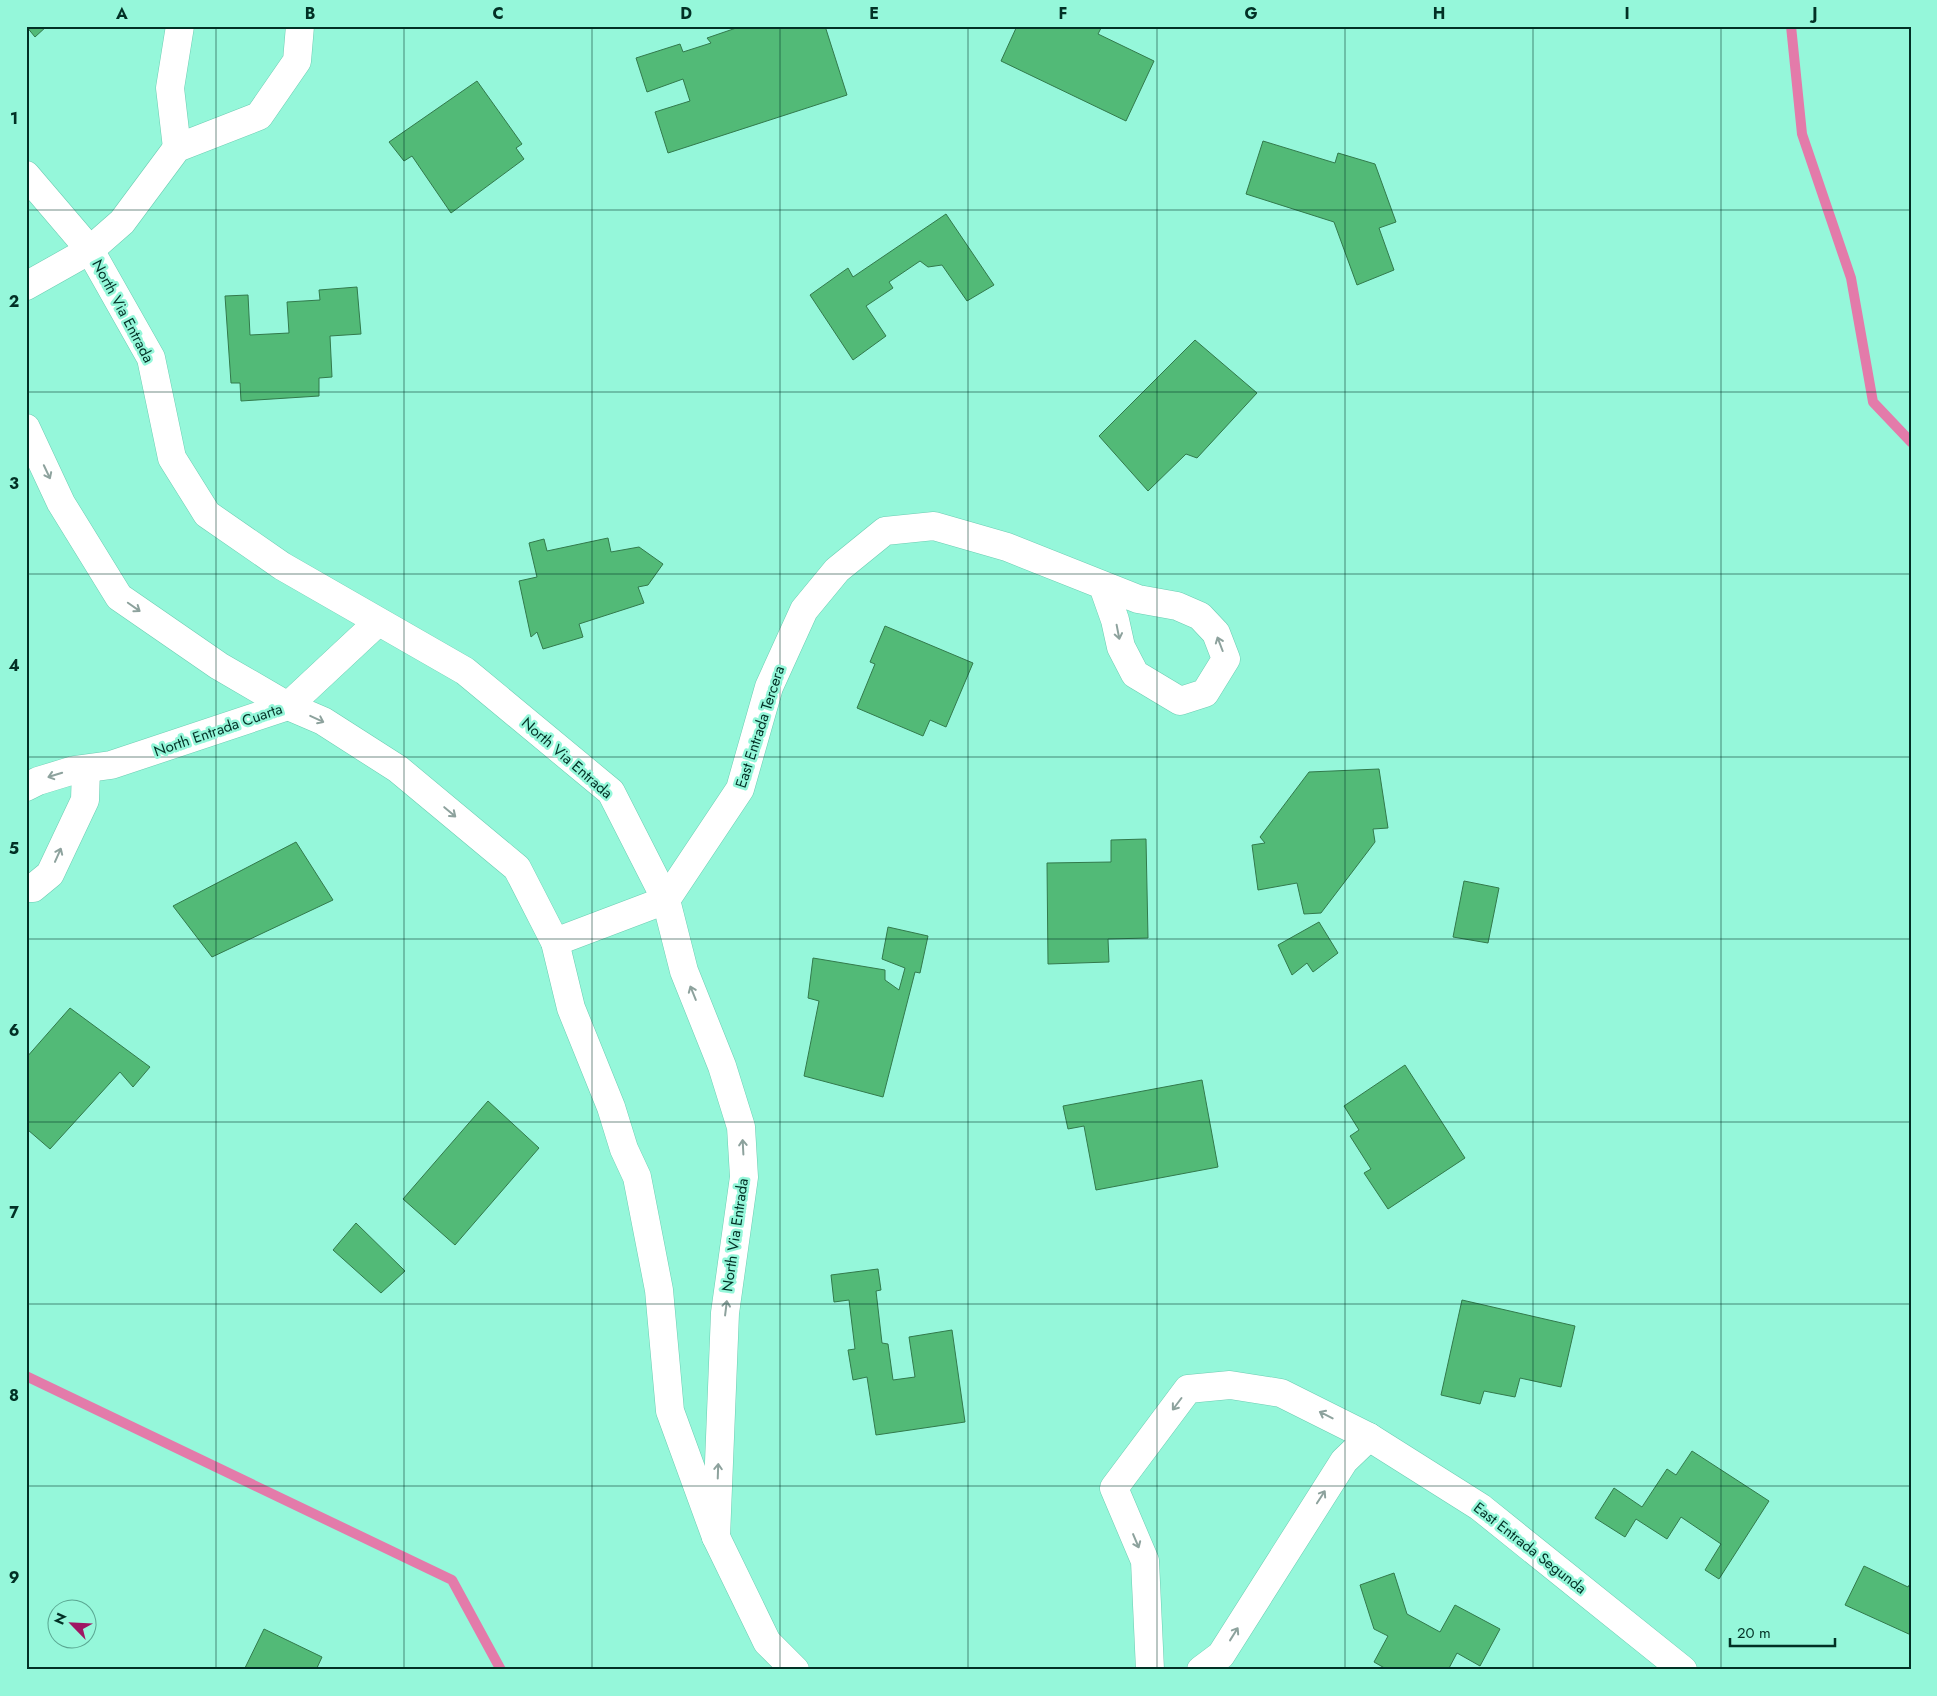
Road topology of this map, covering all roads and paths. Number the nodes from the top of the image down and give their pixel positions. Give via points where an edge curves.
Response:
1 (180, 26) edge
2 (300, 26) edge
3 (177, 148) junction
4 (26, 175) edge
5 (90, 250) junction
6 (26, 286) edge
7 (26, 428) edge
8 (1103, 586) junction
9 (378, 622) junction
10 (288, 706) junction
11 (86, 769) junction
12 (26, 787) edge
13 (26, 888) edge
14 (666, 900) junction
15 (555, 942) junction
16 (1369, 1437) junction
17 (716, 1537) junction
18 (795, 1670) edge
19 (1150, 1670) edge
20 (1201, 1670) edge
21 (1683, 1670) edge

1 - 3 street via 170,88
2 - 3 street via 297,60 260,116
3 - 5 street via 122,222
4 - 5 street, North Via Entrada
5 - 6 street
5 - 9 street, North Via Entrada via 151,358 172,458 207,514 282,566
7 -> 10 street, North Via Entrada via 61,503 119,597 219,666
8 -> 8 street, East Entrada Tercera via 1121,647 1135,674 1180,701 1205,693 1226,659 1216,633 1200,616 1177,606 1138,599
8 - 14 street, East Entrada Tercera via 1006,547 934,526 885,531 837,570 804,610 769,687 740,789
9 - 10 street, North Entrada Cuarta
9 - 14 street, North Via Entrada via 466,671 611,792
10 - 11 street, North Entrada Cuarta via 111,766
10 -> 15 street, North Via Entrada via 323,721 398,769 517,868
11 -> 12 street, North Entrada Cuarta
13 -> 11 street via 33,888 50,874 85,800
14 - 15 street
17 -> 14 street, North Via Entrada via 725,1313 744,1177 741,1127 722,1066 684,971
15 - 17 street, North Via Entrada via 571,1008 611,1107 624,1149 638,1177 659,1290 670,1411
16 -> 19 street, East Entrada Segunda via 1280,1393 1230,1385 1188,1389 1114,1488 1145,1562
20 -> 16 street via 1221,1655 1344,1461
16 - 21 street, East Entrada Segunda via 1480,1507
17 - 18 street, North Via Entrada via 767,1642

